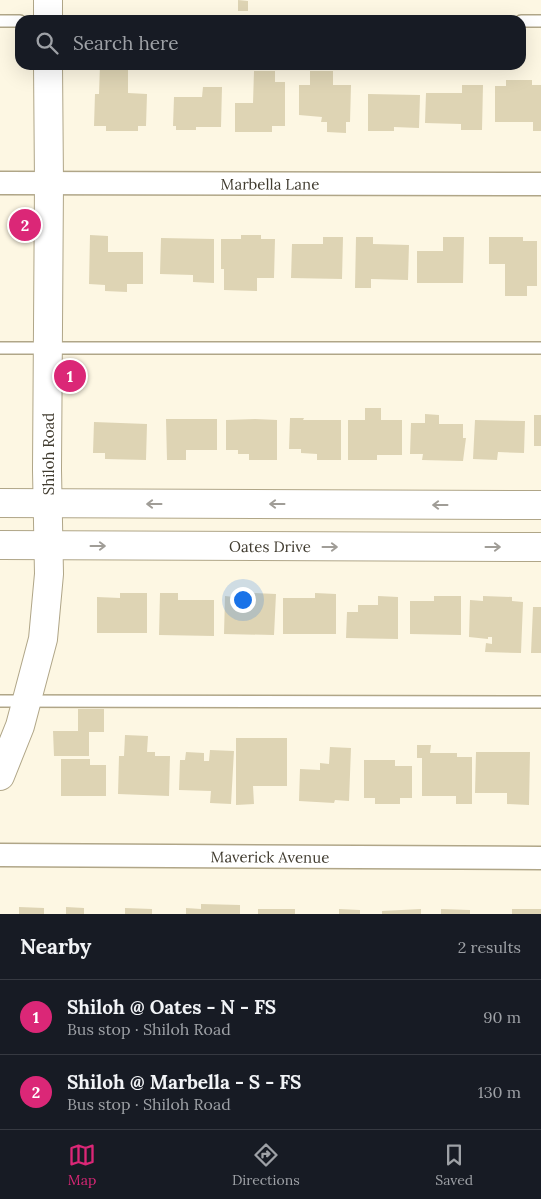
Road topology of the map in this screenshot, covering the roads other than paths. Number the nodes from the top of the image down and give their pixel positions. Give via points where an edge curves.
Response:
1 (48, 0) edge
2 (48, 15) edge
3 (0, 21) edge
4 (15, 21) edge
5 (526, 21) edge
6 (541, 21) edge
7 (48, 70) edge
8 (49, 183) junction
9 (0, 184) edge
10 (541, 184) edge
11 (0, 348) edge
12 (541, 348) edge
13 (48, 349) junction
14 (0, 503) edge
15 (48, 503) junction
16 (541, 505) edge
17 (0, 545) edge
18 (49, 546) junction
19 (541, 547) edge
20 (0, 701) edge
21 (27, 701) junction
22 (541, 702) edge
23 (0, 776) edge
24 (0, 855) edge
25 (541, 858) edge

1 - 2 main road
3 - 4 lane
5 - 6 lane
7 - 8 main road, Shiloh Road
8 - 9 street, Marbella Lane
8 - 10 street, Marbella Lane
8 - 13 main road, Shiloh Road
11 - 13 lane
12 - 13 lane
13 - 15 main road, Shiloh Road
14 - 15 main road
16 -> 15 main road
15 - 18 main road, Shiloh Road
17 - 18 main road, Oates Drive
18 -> 19 main road, Oates Drive
18 - 21 main road, Shiloh Road via 43,639
20 - 21 lane
21 - 22 lane
21 - 23 main road, Shiloh Road
24 - 25 street, Maverick Avenue

